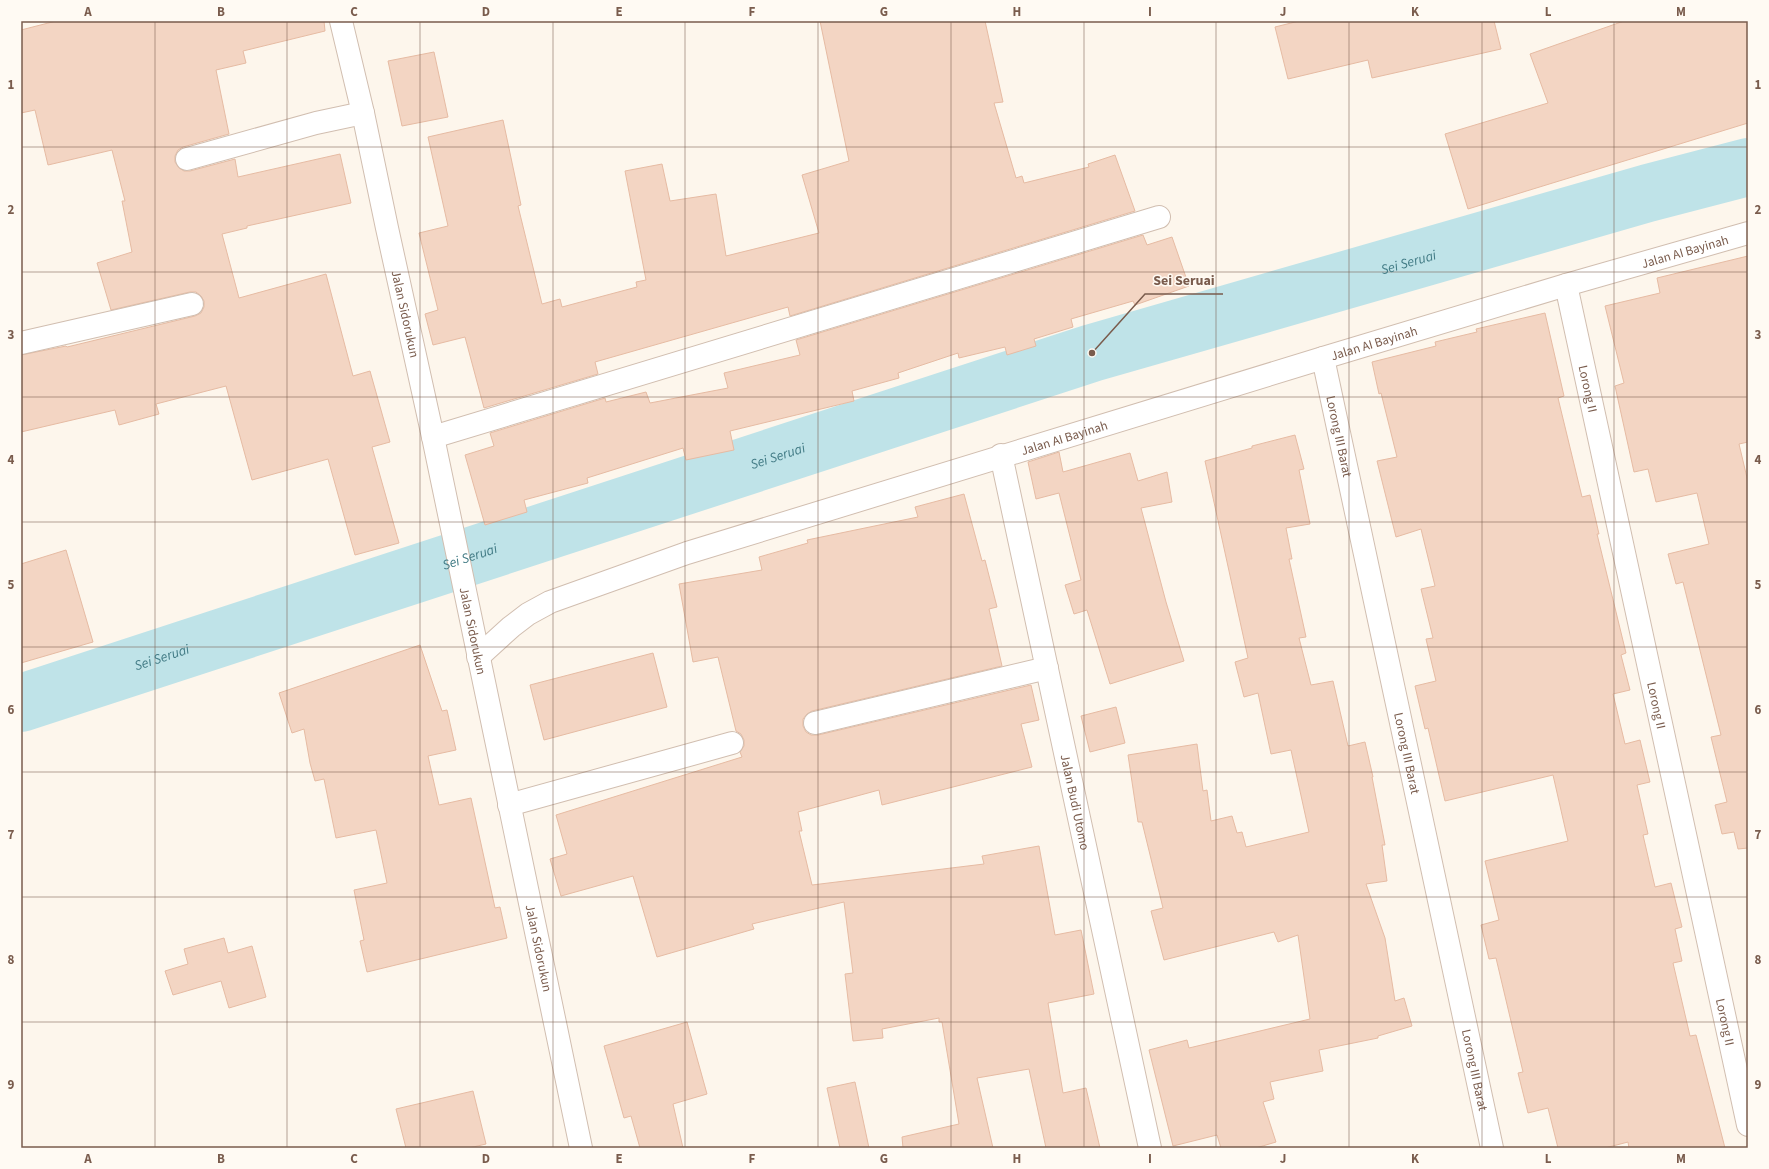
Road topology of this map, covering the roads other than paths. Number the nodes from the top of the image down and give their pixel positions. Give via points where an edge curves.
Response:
1 (341, 21) edge
2 (363, 113) junction
3 (187, 158) dead end
4 (1159, 217) dead end
5 (1748, 233) edge
6 (1566, 285) junction
7 (192, 304) dead end
8 (21, 342) edge
9 (1323, 358) junction
10 (433, 437) junction
11 (1001, 456) junction
12 (478, 657) junction
13 (1047, 668) junction
14 (814, 723) dead end
15 (732, 743) dead end
16 (510, 805) junction
17 (1748, 1125) edge
18 (581, 1148) edge
19 (1150, 1148) edge
20 (1492, 1148) edge

1 - 2 street, Jalan Sidorukun
2 - 3 street
2 - 10 street, Jalan Sidorukun
4 - 10 street
5 - 6 street, Jalan AI Bayinah
6 - 9 street, Jalan AI Bayinah
6 - 17 street, Lorong II
7 - 8 street
9 - 11 street, Jalan AI Bayinah
9 - 20 street, Lorong III Barat
10 - 12 street, Jalan Sidorukun
11 - 12 street, Jalan AI Bayinah via 687,553 550,602 528,614
11 - 13 street, Jalan Budi Utomo
12 - 16 street, Jalan Sidorukun
13 - 14 street
13 - 19 street, Jalan Budi Utomo
15 - 16 street
16 - 18 street, Jalan Sidorukun

